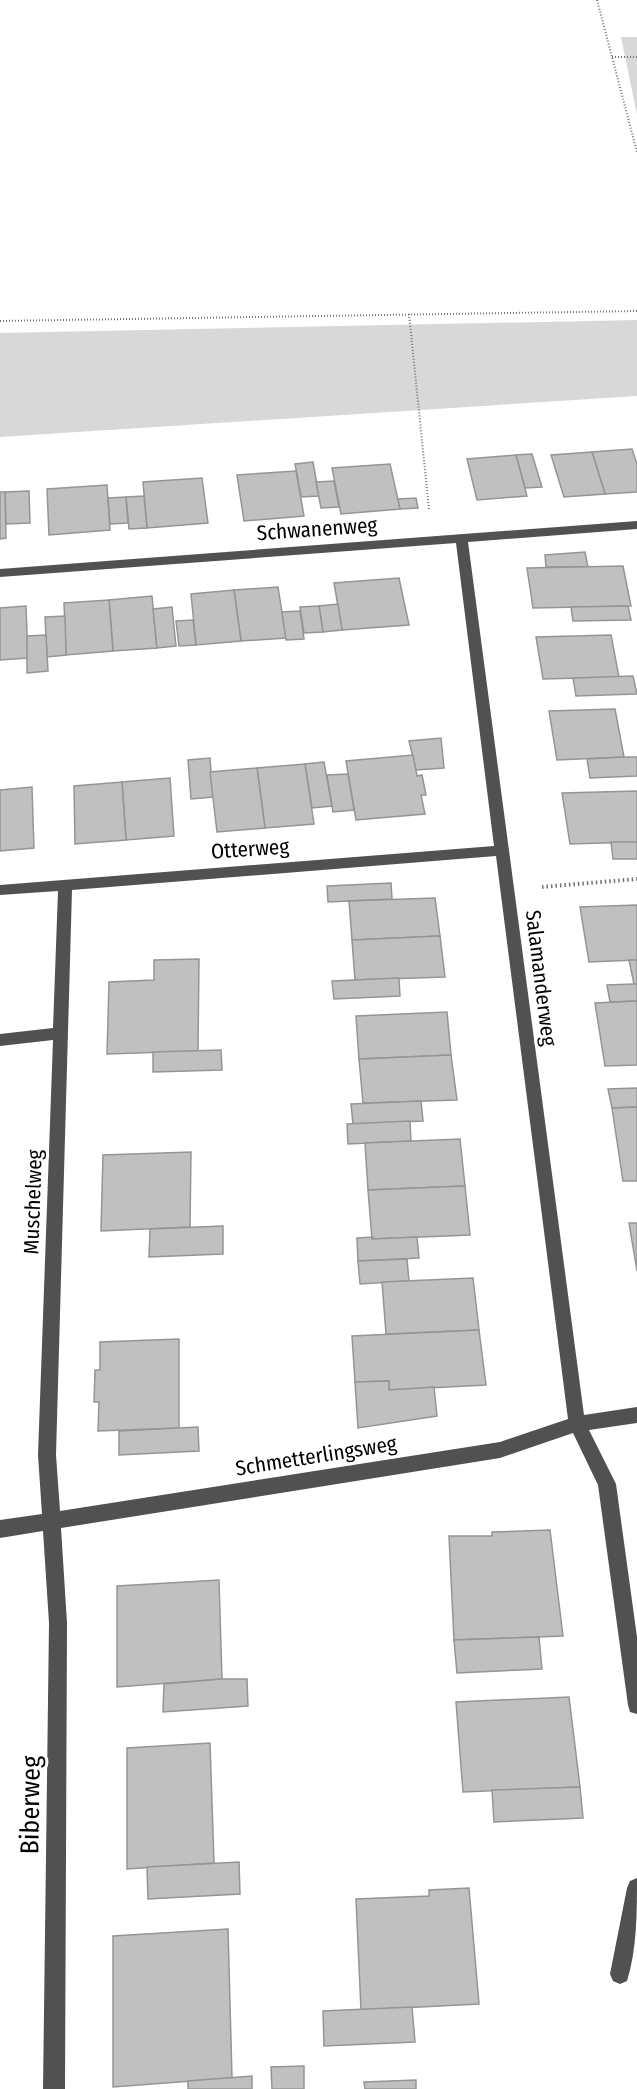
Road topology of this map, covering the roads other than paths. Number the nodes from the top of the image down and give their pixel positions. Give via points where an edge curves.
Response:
1 (637, 525) edge
2 (461, 537) junction
3 (0, 573) edge
4 (503, 850) junction
5 (65, 884) junction
6 (0, 890) edge
7 (59, 1034) junction
8 (0, 1040) edge
9 (637, 1415) edge
10 (576, 1424) junction
11 (51, 1521) junction
12 (0, 1529) edge
13 (637, 1705) edge
14 (637, 1888) edge
15 (620, 1974) dead end
16 (54, 2089) edge

1 - 2 street, Schwanenweg
2 - 3 street, Schwanenweg
2 - 4 street, Salamanderweg
4 - 5 street, Otterweg
4 - 10 street, Salamanderweg
5 - 6 street, Otterweg
5 - 7 street, Muschelweg
7 - 8 street
7 - 11 street, Muschelweg via 47,1455
9 - 10 street, Schmetterlingsweg
10 - 11 street, Schmetterlingsweg via 500,1450
10 - 13 street via 607,1484
11 - 12 street, Schmetterlingsweg
11 - 16 street, Biberweg via 58,1623
14 - 15 street

